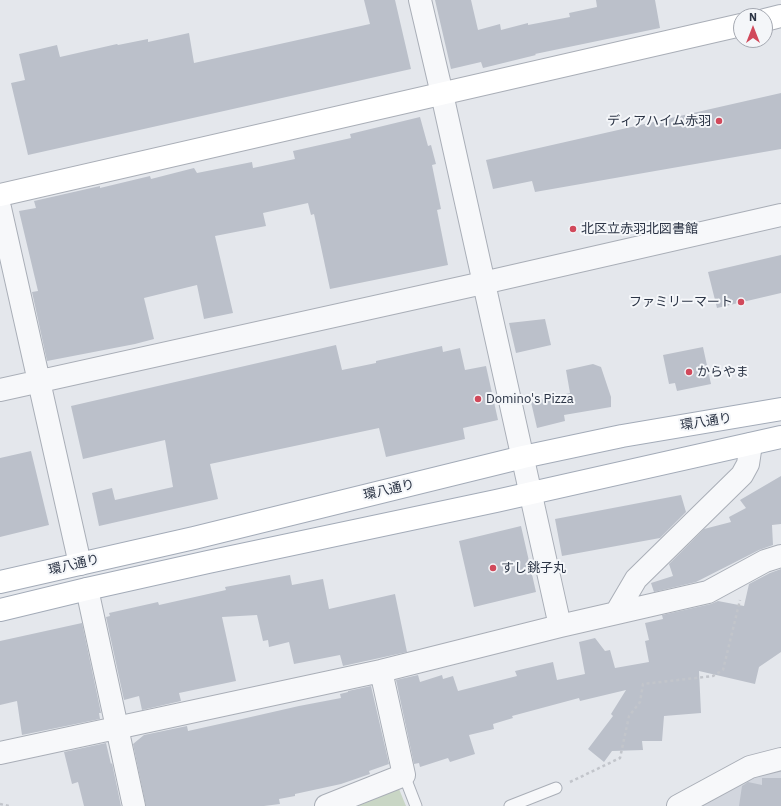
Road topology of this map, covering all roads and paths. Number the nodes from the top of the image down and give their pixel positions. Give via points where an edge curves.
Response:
1 (420, 0) edge
2 (733, 27) edge
3 (442, 94) junction
4 (0, 196) edge
5 (0, 208) edge
6 (781, 215) edge
7 (483, 283) junction
8 (39, 381) junction
9 (0, 390) edge
10 (781, 409) edge
11 (781, 438) edge
12 (751, 444) junction
13 (523, 457) junction
14 (531, 493) junction
15 (781, 556) edge
16 (80, 564) junction
17 (747, 571) junction
18 (0, 582) edge
19 (87, 589) junction
20 (0, 610) edge
21 (616, 613) junction
22 (560, 626) junction
23 (381, 671) junction
24 (117, 727) junction
25 (0, 753) edge
26 (781, 759) edge
27 (404, 775) junction
28 (556, 788) joint
29 (0, 804) edge
30 (9, 806) edge
31 (134, 806) edge
32 (326, 806) edge
33 (416, 806) edge
34 (510, 806) edge
35 (678, 806) edge

1 - 3 street
2 - 3 main road
3 - 4 main road
3 - 7 street
5 - 8 street
6 - 7 street
7 - 8 street
7 - 13 street
8 - 9 street
8 - 16 street
10 - 13 main road, 環八通り via 622,436
11 - 12 main road, 環八通り
12 - 14 main road, 環八通り
12 - 21 street via 748,464 742,475 636,579
13 - 14 street
13 - 16 main road, 環八通り
14 - 19 main road, 環八通り
14 - 22 street
15 - 17 street
16 - 18 main road, 環八通り
17 - 21 street via 708,592
17 - 28 path via 723,670 713,676 643,684 640,702 629,716 620,758
19 - 20 main road, 環八通り
19 - 24 street
21 - 22 street
22 - 23 street
23 - 24 street
23 - 27 street
24 - 25 street
24 - 31 street
26 - 35 street via 750,768
27 - 32 street
27 - 33 lane
28 - 34 lane
29 - 30 path

